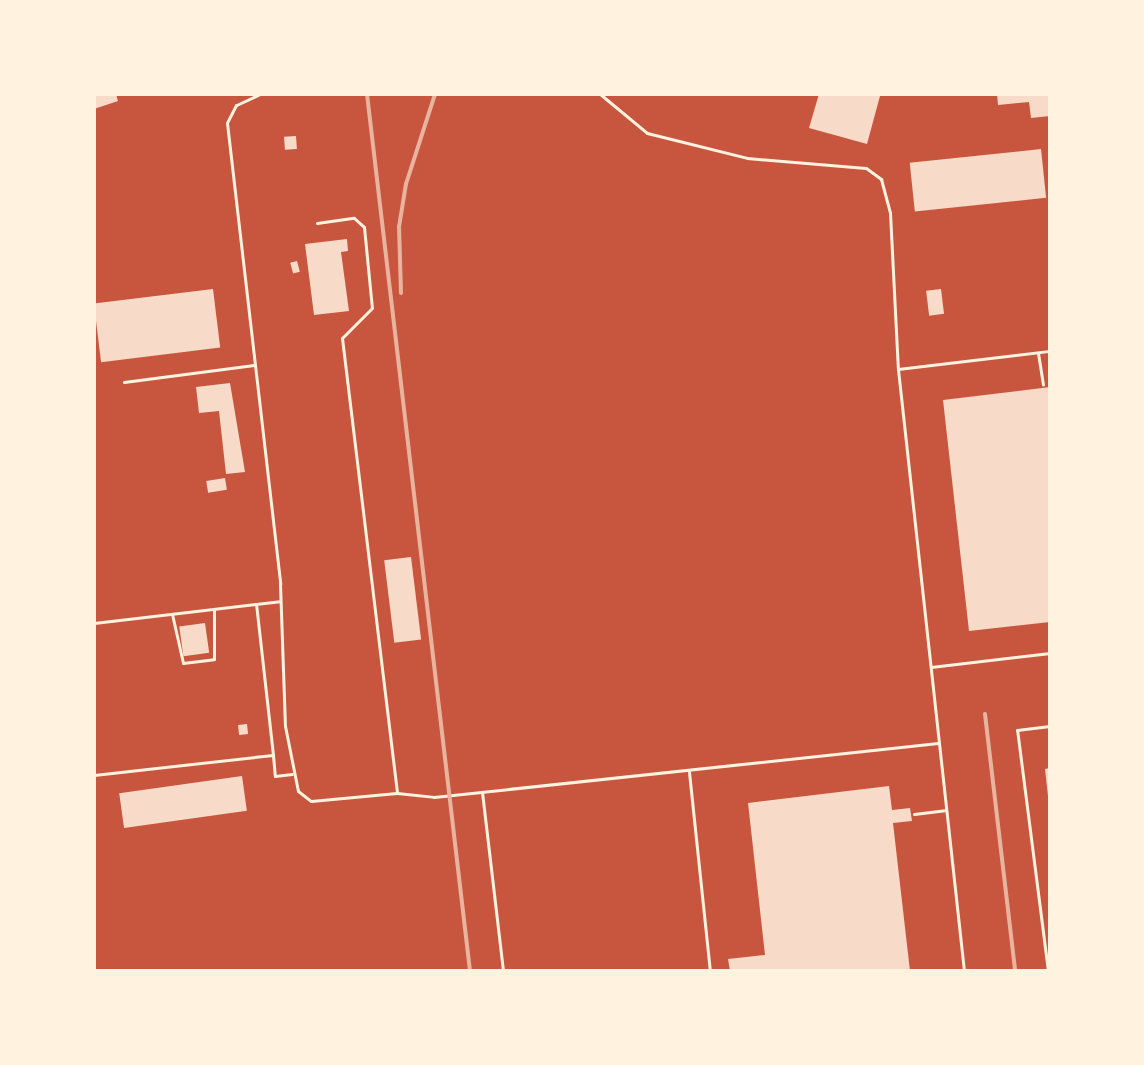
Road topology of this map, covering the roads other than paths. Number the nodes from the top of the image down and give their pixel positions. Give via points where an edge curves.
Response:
1 (260, 94) edge
2 (600, 94) edge
3 (317, 223) dead end
4 (1050, 351) edge
5 (1038, 352) junction
6 (254, 365) junction
7 (898, 369) junction
8 (124, 382) dead end
9 (1043, 385) dead end
10 (280, 601) junction
11 (256, 604) junction
12 (214, 609) junction
13 (172, 614) junction
14 (94, 623) edge
15 (1050, 653) edge
16 (930, 667) junction
17 (1050, 726) edge
18 (938, 743) junction
19 (273, 755) junction
20 (689, 772) junction
21 (292, 774) junction
22 (94, 775) edge
23 (482, 792) junction
24 (397, 793) junction
25 (945, 810) junction
26 (914, 814) dead end
27 (503, 971) edge
28 (710, 971) edge
29 (964, 971) edge
30 (1048, 971) edge

1 - 6 lane via 236,105 227,123
2 - 7 lane via 647,133 747,158 866,168 881,179 890,213
3 - 24 lane via 354,218 364,227 372,308 342,338
4 - 5 lane
5 - 7 lane
5 - 9 lane
6 - 8 lane
6 - 10 lane
7 - 16 lane
10 - 11 lane
10 - 21 lane
11 - 12 lane
11 - 19 lane
12 - 13 lane
12 - 13 lane via 214,659 183,663
13 - 14 lane
15 - 16 lane
16 - 18 lane
17 - 30 lane via 1017,730
18 - 20 lane
18 - 25 lane
19 - 21 lane via 275,776
19 - 22 lane
20 - 23 lane
20 - 28 lane
21 - 24 lane via 298,791 311,801
23 - 24 lane via 434,797
23 - 27 lane
25 - 26 lane
25 - 29 lane

